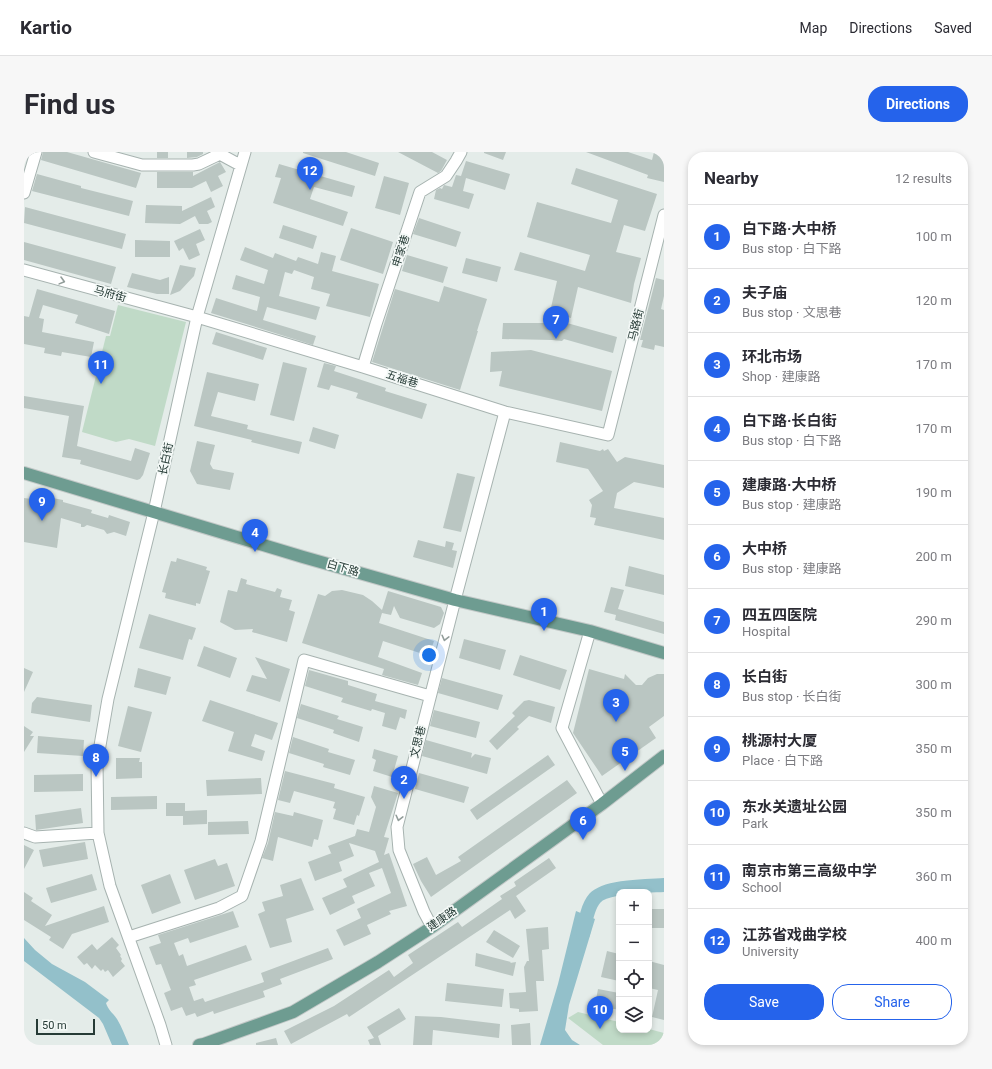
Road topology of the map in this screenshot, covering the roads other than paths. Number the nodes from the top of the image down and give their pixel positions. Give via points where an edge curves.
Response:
1 (36, 152) edge
2 (94, 152) edge
3 (245, 152) edge
4 (461, 152) edge
5 (218, 153) edge
6 (240, 165) junction
7 (24, 193) edge
8 (664, 215) edge
9 (24, 270) edge
10 (197, 318) junction
11 (363, 367) junction
12 (505, 412) junction
13 (608, 435) joint
14 (25, 476) edge
15 (154, 512) junction
16 (454, 600) junction
17 (590, 631) junction
18 (664, 653) edge
19 (430, 696) junction
20 (664, 756) edge
21 (602, 804) junction
22 (24, 833) edge
23 (98, 833) junction
24 (432, 927) junction
25 (129, 938) junction
26 (166, 1045) edge
27 (199, 1045) edge

1 - 7 street
2 - 5 street via 146,165 193,165
3 - 6 street, 长白街
4 - 11 street, 申家巷 via 446,176 420,192
5 - 6 street
6 - 10 street, 长白街
8 - 13 street, 马路街
9 -> 10 street, 马府街
10 - 11 street, 五福巷
10 - 15 street, 长白街
11 - 12 street, 五福巷
12 - 13 street, 五福巷
12 - 16 street, 文思巷
14 - 15 main road, 白下路
15 - 16 main road, 白下路
15 - 23 street, 长白街 via 104,720 97,763
16 - 17 main road, 白下路
16 -> 19 street, 文思巷
17 - 18 main road, 白下路
17 - 21 street via 562,728
19 -> 24 street, 文思巷 via 397,827 397,836 399,850
19 - 25 street via 304,660 261,841 242,896 219,908
20 - 21 main road, 建康路
21 - 24 main road, 建康路
22 - 23 street via 35,837
23 - 25 street, 长白街 via 110,886
24 - 27 main road, 建康路 via 293,1012
25 - 26 street, 长白街

